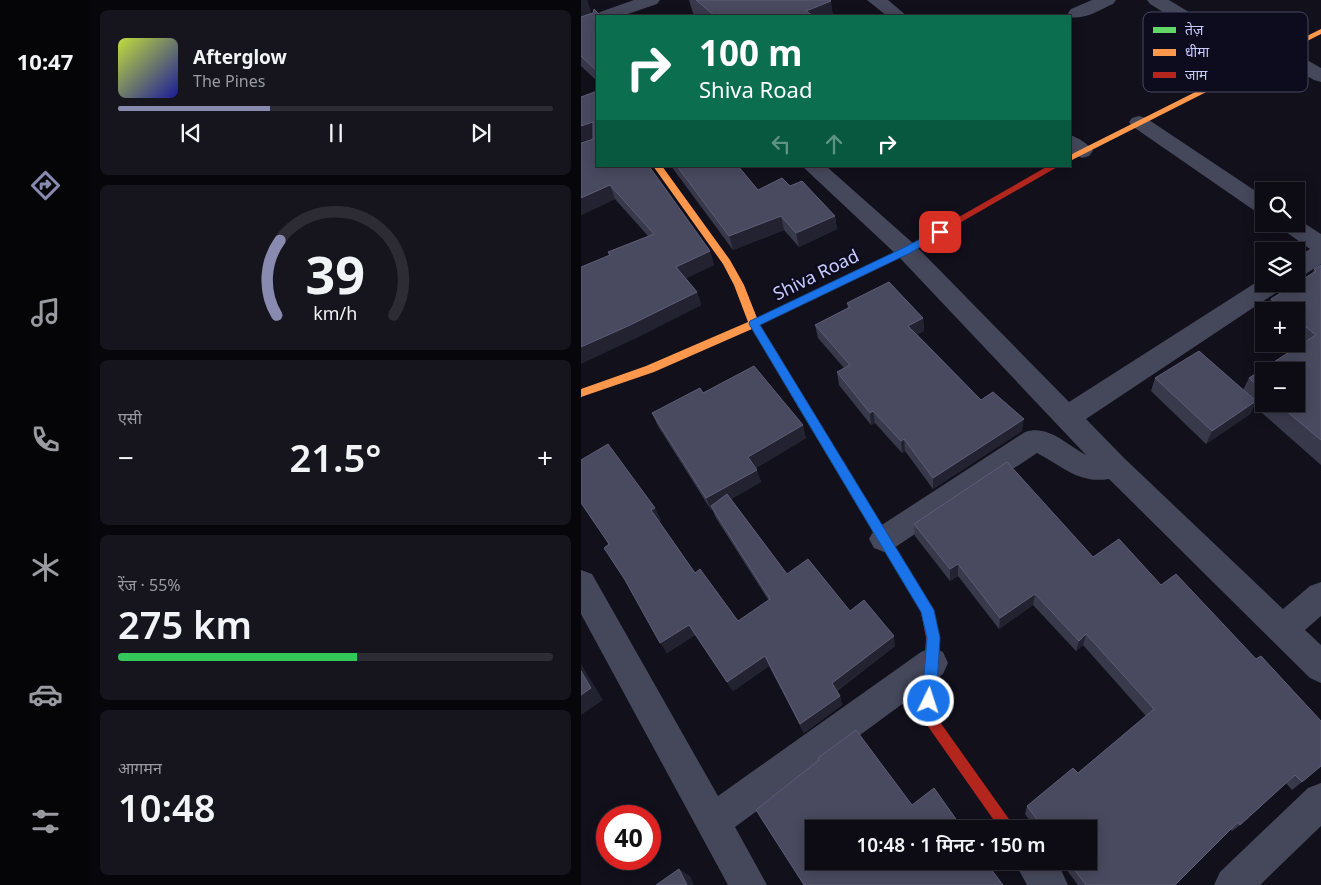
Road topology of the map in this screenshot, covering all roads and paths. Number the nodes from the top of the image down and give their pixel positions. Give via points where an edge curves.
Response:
1 (876, 0) edge
2 (1107, 0) edge
3 (1156, 0) edge
4 (641, 6) edge
5 (1176, 12) edge
6 (1077, 13) dead end
7 (611, 15) edge
8 (898, 15) edge
9 (1321, 30) edge
10 (1308, 37) edge
11 (1308, 69) edge
12 (1321, 76) edge
13 (1198, 92) edge
14 (1139, 122) junction
15 (1074, 150) edge
16 (658, 167) edge
17 (814, 167) edge
18 (1053, 167) edge
19 (1255, 201) edge
20 (1302, 232) edge
21 (1321, 244) edge
22 (907, 251) junction
23 (1321, 252) edge
24 (1305, 262) edge
25 (1261, 292) edge
26 (754, 324) junction
27 (581, 393) edge
28 (1067, 417) junction
29 (1113, 466) junction
30 (884, 539) junction
31 (581, 584) edge
32 (1321, 596) edge
33 (1283, 630) junction
34 (932, 663) junction
35 (1321, 667) edge
36 (1321, 801) edge
37 (1003, 820) edge
38 (713, 821) junction
39 (1038, 870) edge
40 (748, 885) edge
41 (1049, 885) edge
42 (1233, 885) edge

1 - 8 street
2 - 6 street
3 - 5 street
4 - 7 street
9 - 10 street
11 - 12 street
13 - 14 street
14 - 15 street
14 - 19 street
16 - 26 street via 727,262
17 - 22 street
18 - 22 street, Shiva Road
20 - 21 street
22 - 26 street, Shiva Road
22 - 28 street
23 - 24 street
25 - 28 street
26 - 27 street, Shiva Road via 650,369
26 - 30 street
28 - 29 street
29 - 30 street via 1085,468 1046,442 1035,440
29 - 33 street
30 - 34 street via 927,610 933,638
31 - 38 street
32 - 33 street
33 - 35 street
34 - 37 street via 929,701 934,725
34 - 38 street
36 - 42 street
38 - 40 street
39 - 41 street

